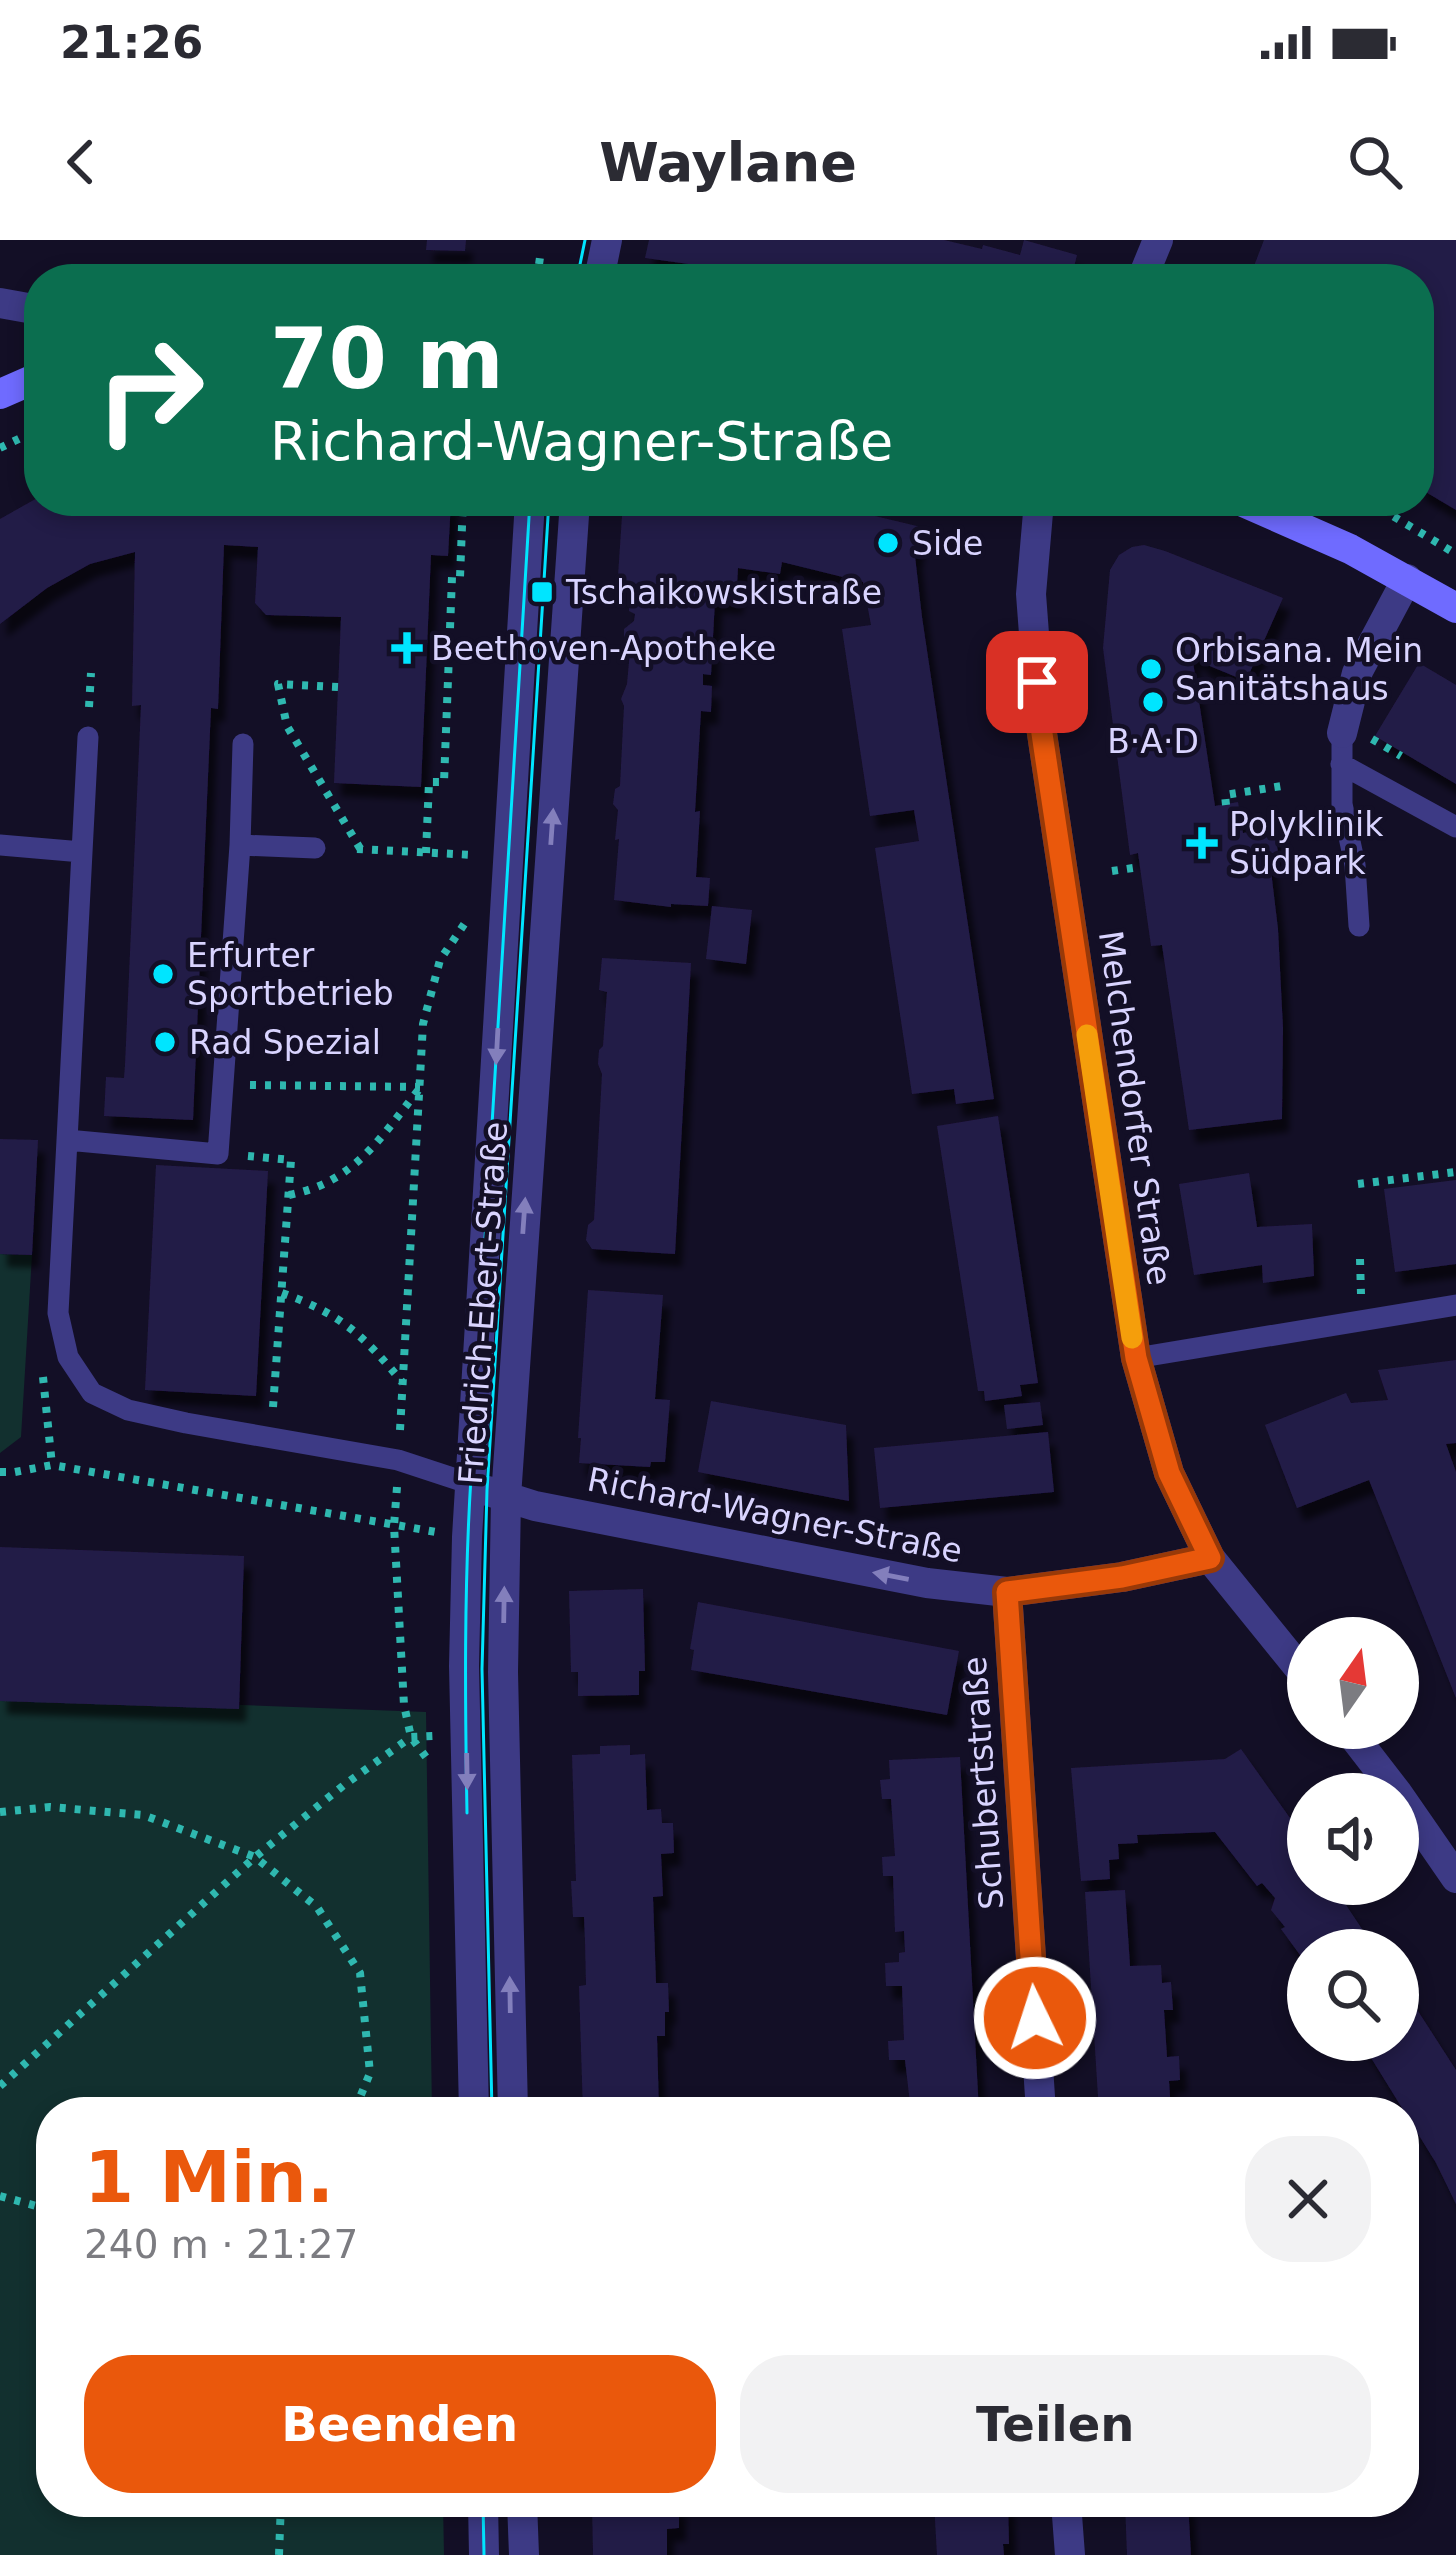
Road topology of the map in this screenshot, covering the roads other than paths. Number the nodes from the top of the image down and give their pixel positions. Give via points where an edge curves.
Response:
1 (529, 516) edge
2 (574, 516) edge
3 (1038, 516) edge
4 (1278, 516) edge
5 (1407, 579) junction
6 (1456, 608) edge
7 (88, 737) dead end
8 (243, 744) dead end
9 (1341, 749) junction
10 (1456, 827) edge
11 (0, 845) edge
12 (240, 845) junction
13 (315, 848) dead end
14 (82, 852) junction
15 (1359, 926) dead end
16 (67, 1140) junction
17 (1456, 1305) edge
18 (1136, 1358) junction
19 (471, 1484) junction
20 (506, 1497) junction
21 (1210, 1558) junction
22 (1007, 1592) junction
23 (1287, 1653) edge
24 (1363, 1749) edge
25 (1382, 1773) edge
26 (1419, 1824) edge
27 (1456, 1878) edge
28 (474, 2097) edge
29 (513, 2097) edge
30 (1040, 2097) edge
31 (483, 2517) edge
32 (523, 2517) edge
33 (1067, 2517) edge
34 (484, 2555) edge
35 (524, 2555) edge
36 (1070, 2555) edge

1 -> 19 street, Friedrich-Ebert-Straße
20 -> 2 street, Friedrich-Ebert-Straße
3 - 18 street, Melchendorfer Straße via 1031,594 1041,727
4 - 5 street
5 - 6 street
5 - 9 street via 1357,673
7 - 14 lane
8 - 12 lane
9 - 10 lane
9 - 15 lane
11 - 14 lane
12 - 13 lane
12 - 16 lane via 218,1154
14 - 16 lane
16 - 19 lane via 58,1313 68,1357 92,1394 128,1410 398,1460
17 - 18 lane
18 - 21 street, Melchendorfer Straße via 1169,1473
19 - 20 street, Richard-Wagner-Straße
19 -> 28 street, Friedrich-Ebert-Straße via 464,1666
22 -> 20 street, Richard-Wagner-Straße via 927,1583
29 -> 20 street, Friedrich-Ebert-Straße
21 - 22 street, Richard-Wagner-Straße
21 - 23 street, Melchendorfer Straße
22 - 30 street, Schubertstraße
24 - 25 street
26 - 27 street
31 - 34 street
32 - 35 street
33 - 36 street

